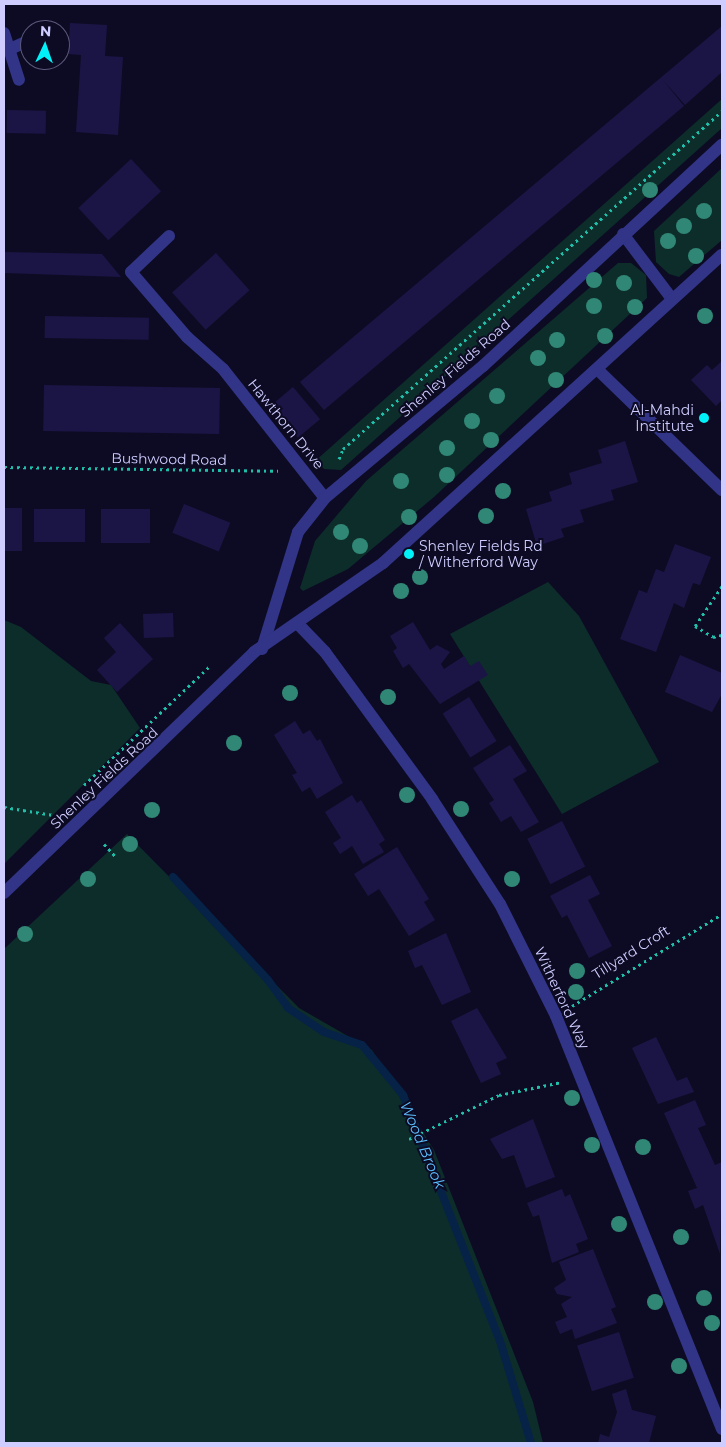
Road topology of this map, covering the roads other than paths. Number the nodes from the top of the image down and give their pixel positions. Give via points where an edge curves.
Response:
1 (4, 33) edge
2 (20, 44) edge
3 (10, 49) junction
4 (19, 80) dead end
5 (722, 145) edge
6 (623, 234) junction
7 (169, 236) dead end
8 (722, 255) edge
9 (672, 299) junction
10 (597, 369) junction
11 (722, 490) edge
12 (325, 498) junction
13 (296, 623) junction
14 (262, 647) junction
15 (4, 892) edge
16 (722, 1428) edge

1 - 3 street
2 - 3 street
3 - 4 street
5 - 6 street, Shenley Fields Road
6 - 9 street
6 - 12 street, Shenley Fields Road via 483,366
7 - 12 street, Hawthorn Drive via 131,272 187,337 223,369
8 - 9 street, Shenley Fields Road
9 - 10 street, Shenley Fields Road
10 - 11 street
10 - 13 street, Shenley Fields Road via 383,563
12 - 14 street, Shenley Fields Road via 298,532
13 - 14 street, Shenley Fields Road
13 - 16 street, Witherford Way via 325,652 432,799 500,904 556,1016
14 - 15 street, Shenley Fields Road via 243,673 225,684

